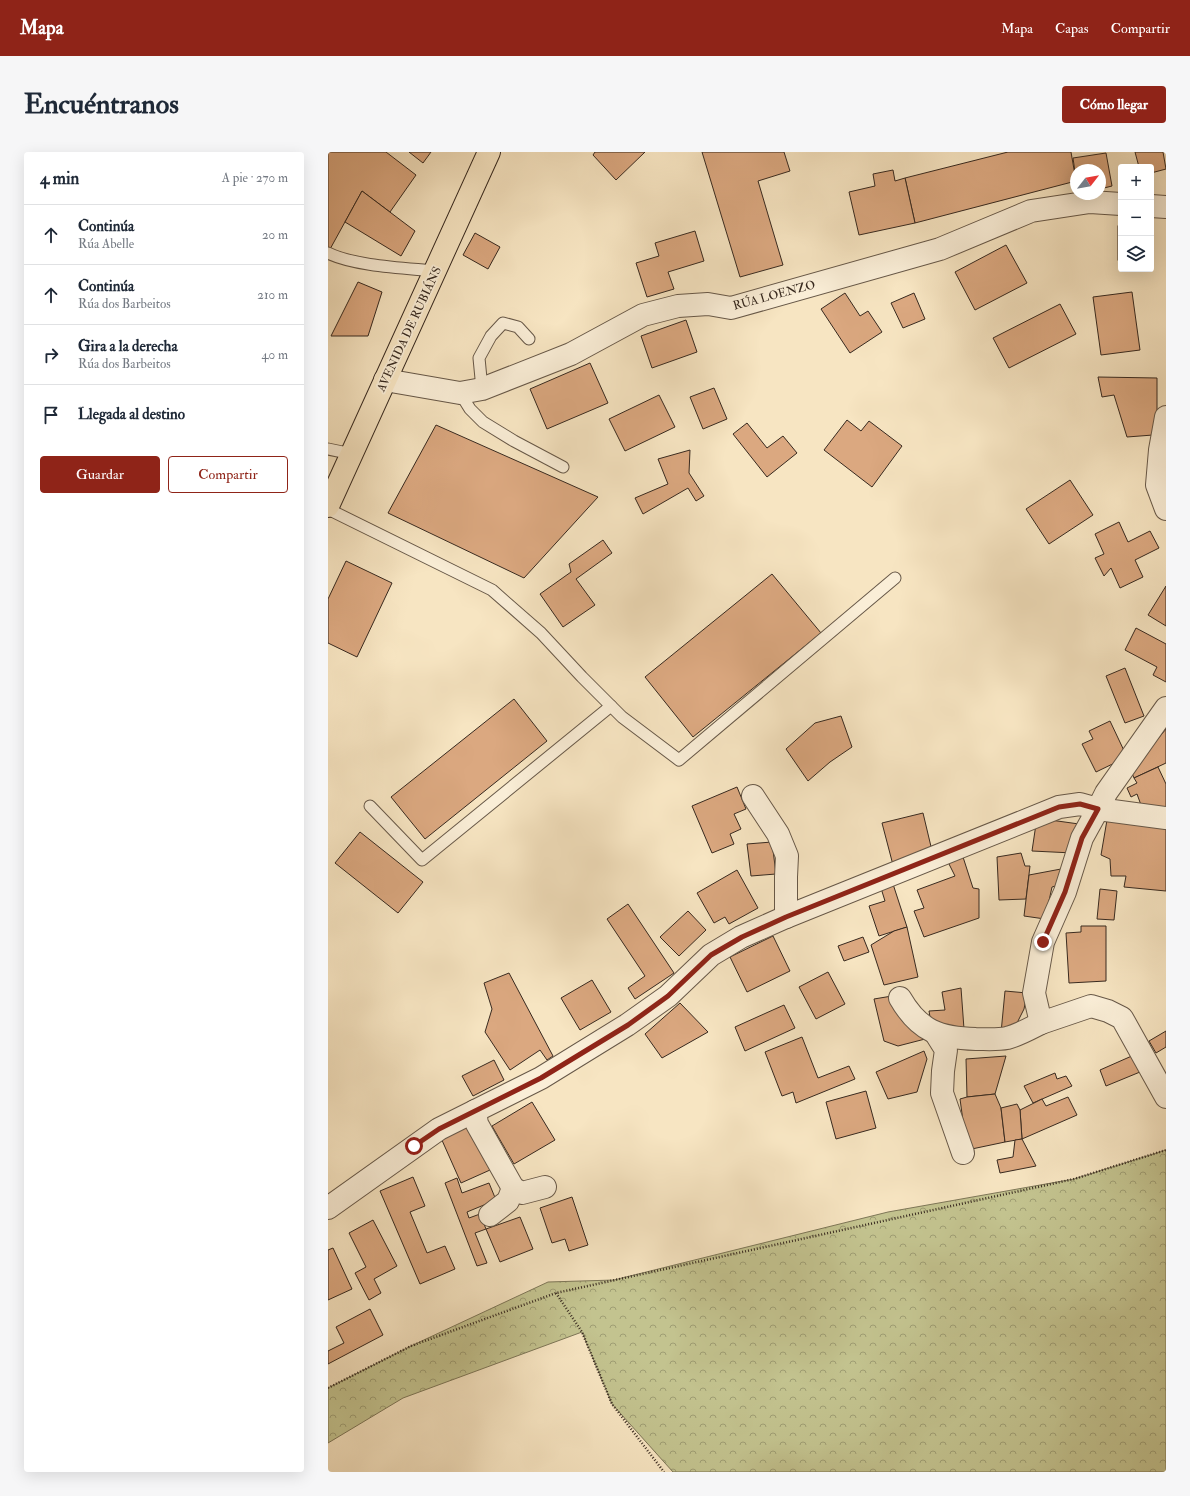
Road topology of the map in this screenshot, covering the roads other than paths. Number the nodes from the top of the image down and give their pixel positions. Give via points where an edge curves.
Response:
1 (489, 152) edge
2 (1118, 204) edge
3 (1154, 206) edge
4 (1166, 207) edge
5 (328, 253) edge
6 (435, 271) junction
7 (529, 339) dead end
8 (385, 380) junction
9 (482, 389) junction
10 (460, 392) junction
11 (1166, 417) edge
12 (328, 449) edge
13 (352, 454) junction
14 (563, 467) dead end
15 (328, 506) edge
16 (328, 509) edge
17 (1166, 509) edge
18 (894, 578) dead end
19 (611, 706) junction
20 (1166, 708) edge
21 (753, 796) dead end
22 (370, 806) dead end
23 (1098, 809) junction
24 (1166, 818) edge
25 (786, 917) junction
26 (900, 998) dead end
27 (1041, 1022) junction
28 (936, 1034) junction
29 (1166, 1097) edge
30 (475, 1111) junction
31 (962, 1153) dead end
32 (545, 1187) dead end
33 (513, 1188) junction
34 (328, 1208) edge
35 (490, 1215) dead end

1 - 6 main road, AVENIDA DE RUBIÁNS
2 - 9 street, RÚA LOENZO via 1090,202 1031,211 940,249 731,308 708,304 678,306 643,315 571,354
3 - 4 street
5 - 6 lane via 337,258 369,264
6 - 8 main road, AVENIDA DE RUBIÁNS
7 - 9 lane via 518,327 504,323 490,336 479,358
8 - 10 street, RÚA LOENZO
8 - 13 main road, AVENIDA DE RUBIÁNS
9 - 10 street, RÚA LOENZO
10 - 14 lane via 470,409 483,422
11 - 17 street via 1157,485
12 - 13 lane
13 - 15 main road, AVENIDA DE RUBIÁNS
16 - 19 lane via 492,590 541,633
18 - 19 lane via 679,760
19 - 22 lane via 422,860
20 - 23 street via 1106,793
21 - 25 street via 778,834 787,856
23 - 24 street
23 - 25 street via 1080,804 1059,807
23 - 27 street via 1082,838 1065,892 1043,942 1034,993
25 - 30 street via 742,937 711,955 668,996 628,1025 541,1078
26 - 28 street via 922,1026
27 - 28 street via 1008,1038 962,1038
27 - 29 street via 1091,1006 1122,1018
28 - 31 street via 946,1050 942,1093
30 - 33 street via 477,1124
30 - 34 street via 439,1129
32 - 33 street via 522,1193
33 - 35 street via 508,1201

